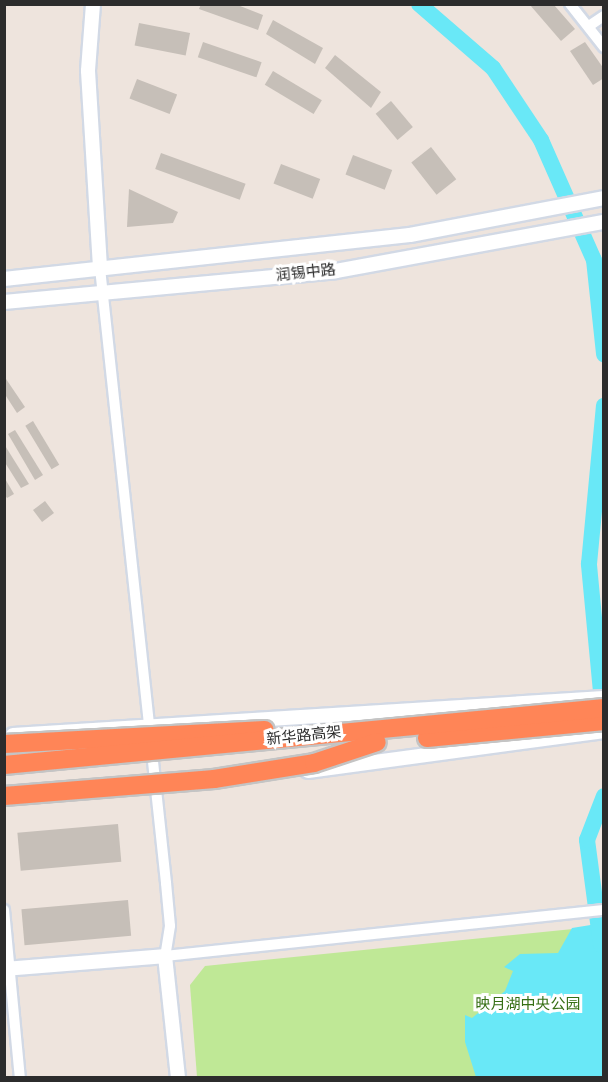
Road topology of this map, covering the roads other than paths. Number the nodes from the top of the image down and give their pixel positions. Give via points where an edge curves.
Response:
1 (93, 4) edge
2 (570, 4) edge
3 (603, 16) edge
4 (589, 26) junction
5 (603, 47) edge
6 (603, 198) edge
7 (603, 222) edge
8 (100, 268) junction
9 (4, 279) edge
10 (102, 293) junction
11 (4, 302) edge
12 (603, 698) edge
13 (603, 708) edge
14 (603, 721) edge
15 (148, 725) junction
16 (603, 731) edge
17 (4, 735) edge
18 (377, 736) junction
19 (4, 744) edge
20 (4, 765) edge
21 (4, 777) edge
22 (156, 792) junction
23 (4, 796) edge
24 (4, 804) edge
25 (4, 910) edge
26 (603, 910) edge
27 (165, 956) junction
28 (8, 969) edge
29 (20, 1077) edge
30 (178, 1077) edge

1 - 8 main road via 88,71
2 - 4 street
3 - 4 street
4 - 5 street
6 - 8 main road, 润锡中路 via 527,216 410,235
7 - 10 main road, 润锡中路 via 336,271
8 - 9 main road, 润锡中路
8 - 10 street
10 - 11 main road, 润锡中路
10 - 15 street
12 - 15 main road via 555,704
13 - 18 highway, 新华路高架, bridge
14 - 18 highway, 新华路高架, bridge
15 - 17 main road
15 - 22 street
16 - 22 main road
18 - 19 highway, bridge via 210,731
18 - 20 highway, 新华路高架, bridge
18 - 21 highway, 新华路高架, bridge
18 - 23 highway, bridge via 314,763 214,779
22 - 24 main road
22 - 27 street via 170,926
25 - 28 street
26 - 27 street
27 - 28 main road
27 - 30 main road
28 - 29 street

